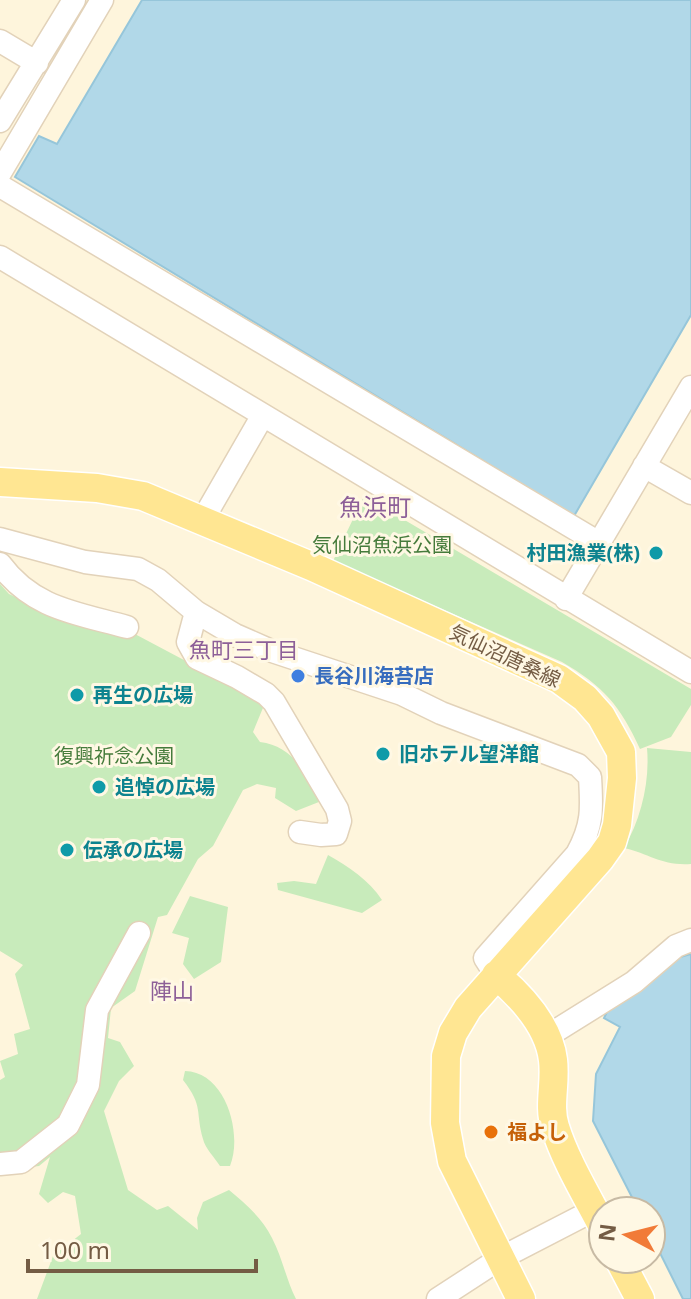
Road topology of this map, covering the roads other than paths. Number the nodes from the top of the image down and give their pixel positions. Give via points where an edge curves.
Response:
1 (74, 0) edge
2 (102, 0) edge
3 (0, 41) edge
4 (37, 63) junction
5 (0, 121) edge
6 (0, 173) edge
7 (0, 186) edge
8 (0, 257) edge
9 (691, 387) edge
10 (263, 415) junction
11 (644, 466) junction
12 (3, 477) edge
13 (691, 493) edge
14 (202, 521) junction
15 (0, 539) edge
16 (599, 543) junction
17 (0, 564) edge
18 (566, 599) junction
19 (196, 612) junction
20 (127, 627) dead end
21 (691, 672) edge
22 (300, 832) dead end
23 (139, 933) dead end
24 (691, 940) edge
25 (496, 975) junction
26 (546, 1037) junction
27 (0, 1164) edge
28 (587, 1195) edge
29 (587, 1224) edge
30 (501, 1258) junction
31 (627, 1275) edge
32 (438, 1299) edge
33 (521, 1299) edge
34 (640, 1299) edge

1 - 4 street
2 - 6 street
3 - 4 street
4 - 5 street
7 - 16 street
8 - 10 street
9 - 11 street
10 - 14 street
10 - 18 street
11 - 13 street
11 - 16 street
12 - 14 main road, 気仙沼唐桑線 via 143,496
14 - 25 main road, 気仙沼唐桑線 via 559,679 601,716 621,752 621,794 612,842
15 - 19 street via 85,562 138,569
16 - 18 street
17 - 20 street via 21,590 47,604
18 - 21 street
19 - 22 street via 188,642 197,658 274,702 337,809 336,834
19 - 25 street via 269,650 402,694 578,765 590,777 593,812 587,836 485,958
23 - 27 street via 97,1010 88,1085 68,1125 21,1162
24 - 26 street
25 - 26 main road via 523,1000
25 - 30 main road, 気仙沼唐桑線 via 453,1033 446,1056 445,1123 459,1178
26 - 28 main road via 553,1059 550,1109
29 - 30 street
30 - 32 street
30 - 33 main road, 気仙沼唐桑線
31 - 34 main road

